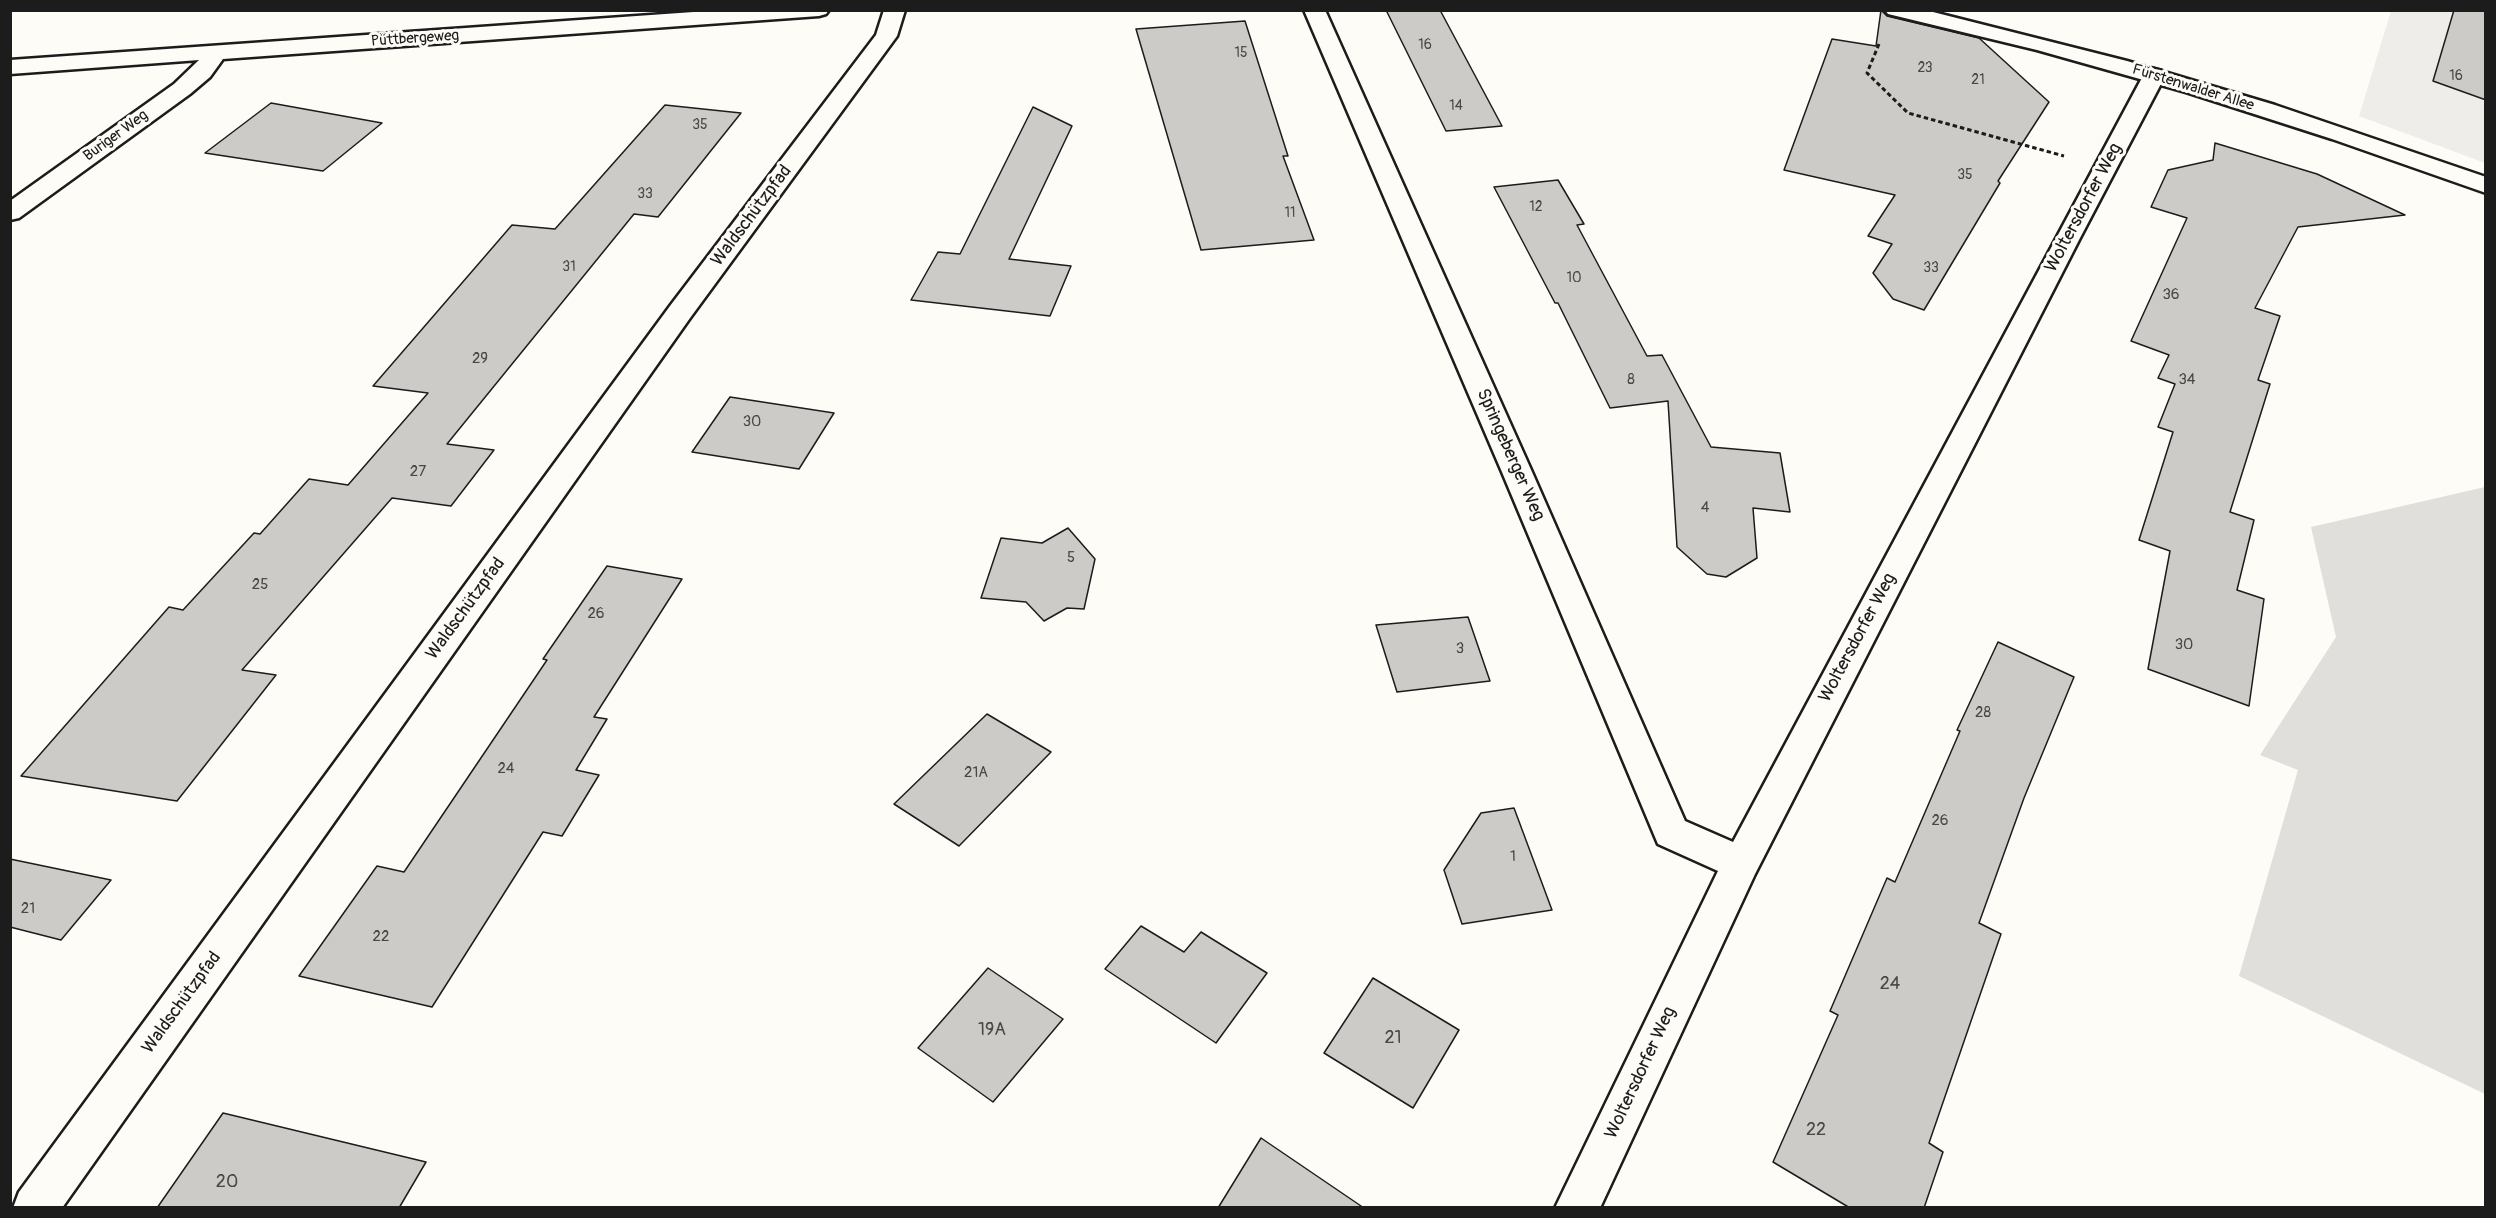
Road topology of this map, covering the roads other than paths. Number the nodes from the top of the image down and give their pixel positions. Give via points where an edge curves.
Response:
1 (819, 10) edge
2 (894, 10) edge
3 (1314, 10) edge
4 (1895, 10) edge
5 (216, 53) junction
6 (10, 67) edge
7 (2154, 76) junction
8 (2486, 186) edge
9 (10, 213) edge
10 (1741, 863) junction
11 (34, 1208) edge
12 (1577, 1208) edge

1 - 5 street, Püttbergeweg
2 - 11 street, Waldschützpfad via 886,36 673,321
3 - 10 street, Springeberger Weg via 1671,832
4 - 7 street, Fürstenwalder Allee via 2061,49
5 - 6 street, Püttbergeweg
5 - 9 street, Buriger Weg via 182,89
7 - 8 street, Fürstenwalder Allee
7 - 10 street, Woltersdorfer Weg
10 - 12 street, Woltersdorfer Weg

